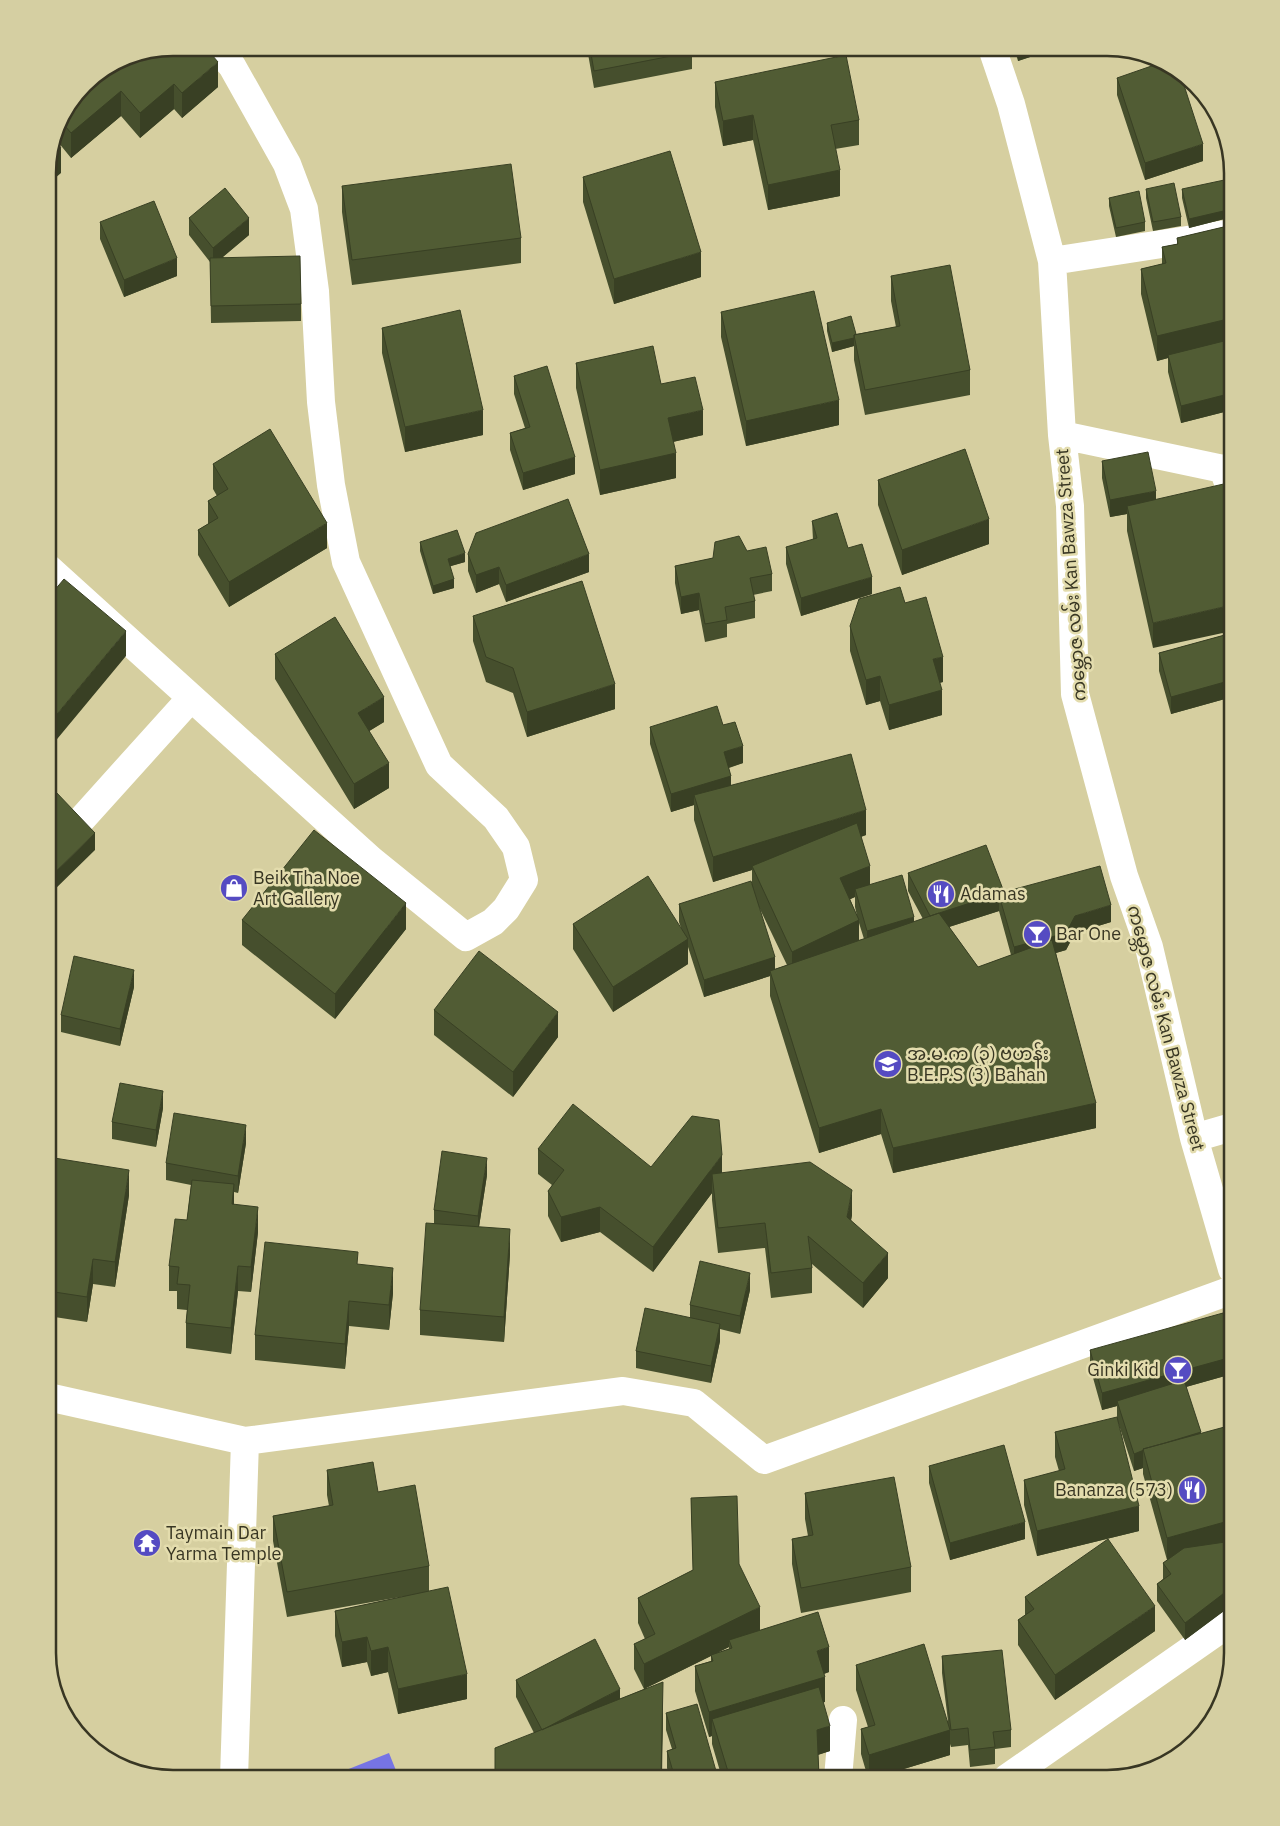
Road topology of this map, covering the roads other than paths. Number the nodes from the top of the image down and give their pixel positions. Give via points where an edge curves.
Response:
1 (223, 56) edge
2 (995, 56) edge
3 (1224, 234) edge
4 (1052, 261) junction
5 (1062, 434) junction
6 (1224, 476) edge
7 (56, 575) edge
8 (191, 698) junction
9 (82, 819) edge
10 (1224, 1129) edge
11 (1194, 1138) junction
12 (1224, 1242) edge
13 (1224, 1293) edge
14 (56, 1400) edge
15 (245, 1442) junction
16 (1224, 1626) edge
17 (843, 1720) dead end
18 (234, 1770) edge
19 (839, 1770) edge
20 (1018, 1770) edge

1 - 8 street via 232,66 287,164 304,209 315,291 328,467 346,562 439,765 496,818 516,848 524,880 506,909 493,922 466,937 371,860
2 - 4 street, ကမ္ဘောဇ လမ်း Kan Bawza Street via 1011,104
3 - 4 street
4 - 5 street, ကမ္ဘောဇ လမ်း Kan Bawza Street
5 - 6 street
5 - 11 street, ကမ္ဘောဇ လမ်း Kan Bawza Street via 1070,506 1075,694 1124,876 1149,947
7 - 8 street
8 - 9 street
10 - 11 street
11 - 12 street, ကမ္ဘောဇ လမ်း Kan Bawza Street
13 - 15 street via 764,1460 694,1403 622,1391
14 - 15 street
15 - 18 street
16 - 20 street
17 - 19 street

